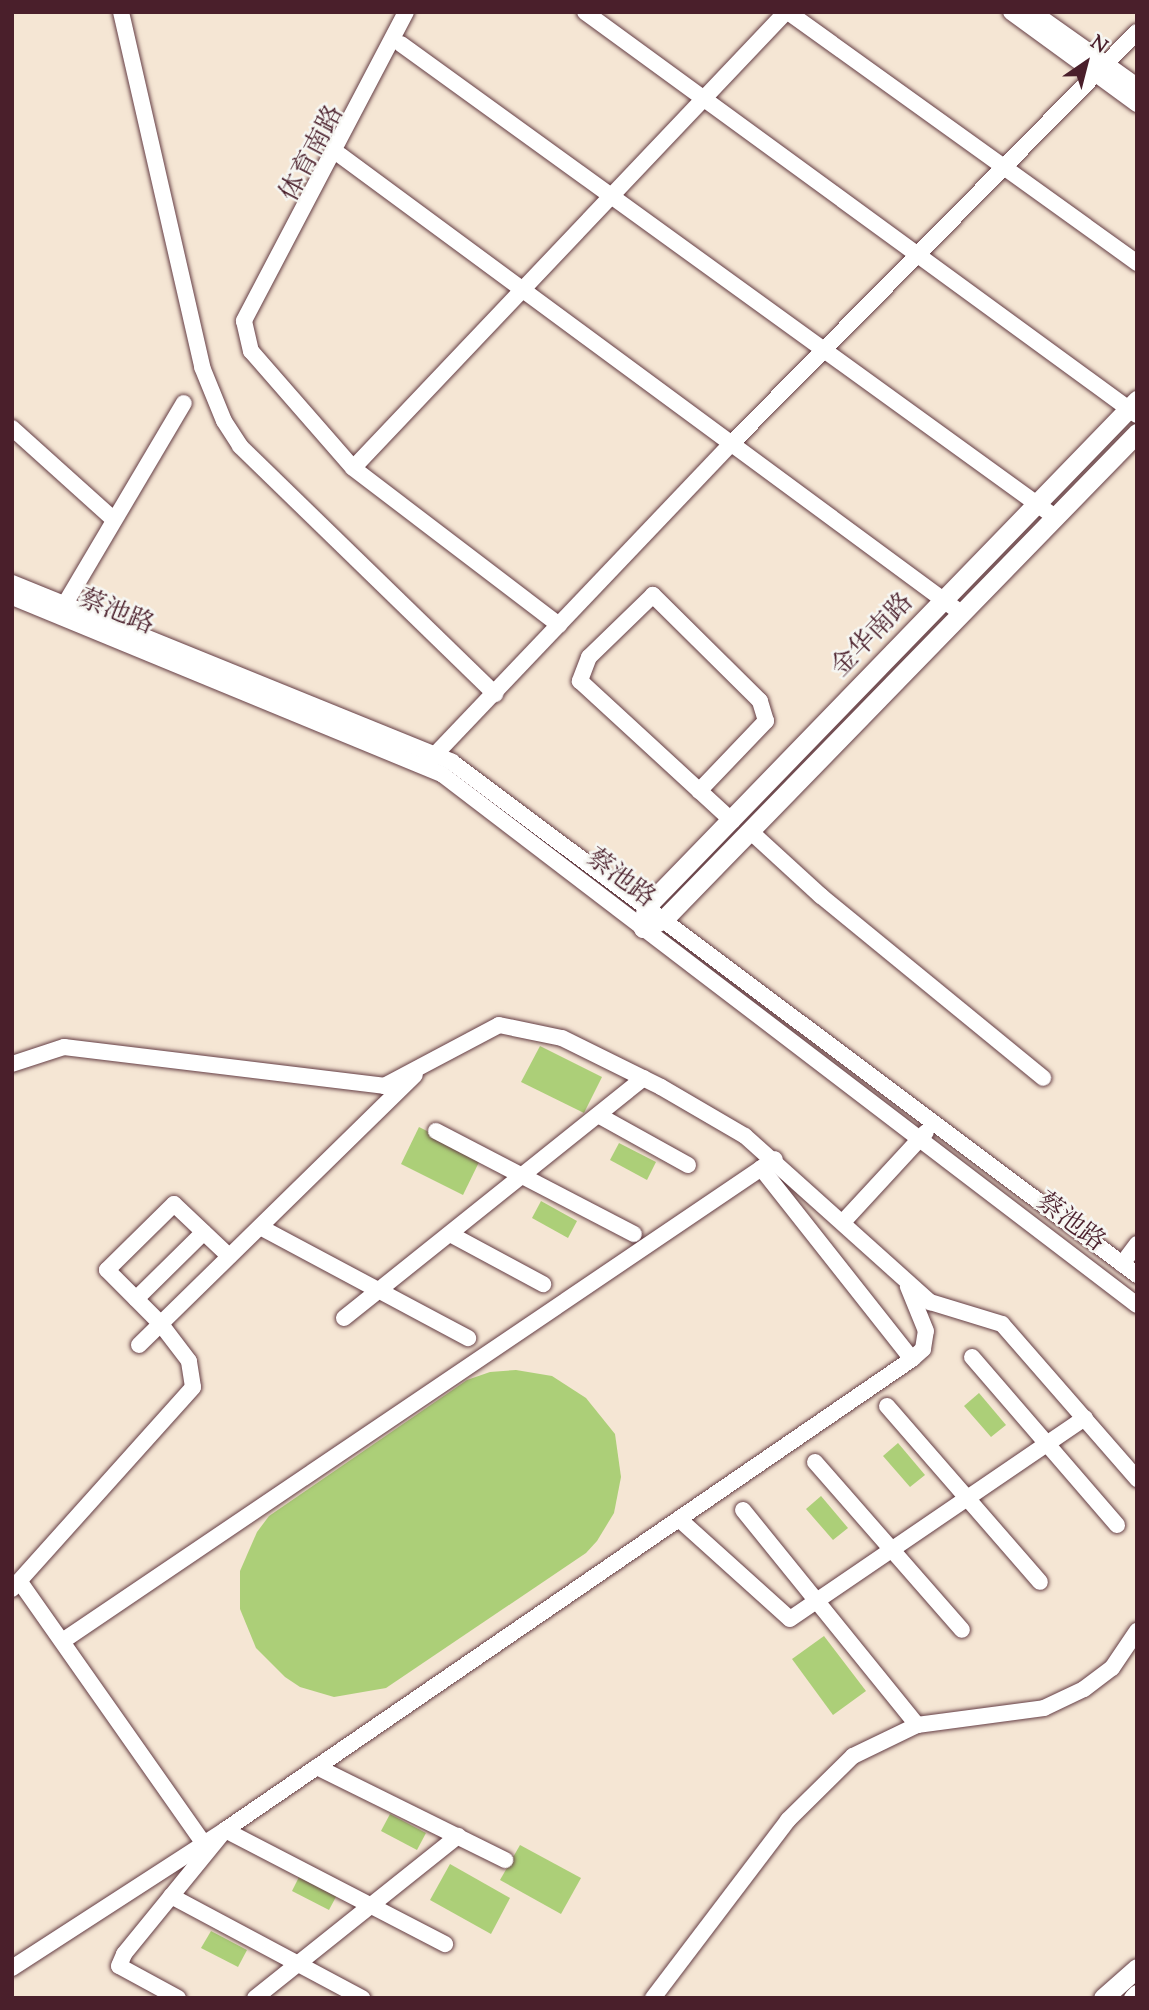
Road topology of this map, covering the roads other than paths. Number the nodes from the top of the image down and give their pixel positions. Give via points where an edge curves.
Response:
1 (121, 12) edge
2 (406, 12) edge
3 (418, 12) edge
4 (584, 12) edge
5 (787, 12) edge
6 (1011, 12) edge
7 (1033, 12) edge
8 (1137, 32) edge
9 (401, 44) junction
10 (1101, 69) junction
11 (1137, 86) edge
12 (703, 100) junction
13 (1137, 104) edge
14 (340, 155) junction
15 (1004, 167) junction
16 (611, 196) junction
17 (917, 255) junction
18 (1137, 263) edge
19 (525, 288) junction
20 (248, 320) junction
21 (824, 350) junction
22 (184, 403) dead end
23 (1134, 408) edge
24 (12, 428) edge
25 (1137, 433) edge
26 (732, 443) junction
27 (358, 463) junction
28 (1037, 504) junction
29 (1055, 517) junction
30 (114, 520) junction
31 (12, 583) edge
32 (12, 597) edge
33 (944, 601) junction
34 (61, 610) junction
35 (961, 613) junction
36 (562, 622) junction
37 (495, 694) junction
38 (437, 756) junction
39 (423, 765) junction
40 (699, 791) junction
41 (732, 821) junction
42 (750, 831) junction
43 (646, 907) junction
44 (663, 920) junction
45 (643, 928) junction
46 (12, 1064) edge
47 (424, 1065) junction
48 (644, 1078) junction
49 (1043, 1078) dead end
50 (598, 1115) junction
51 (934, 1122) junction
52 (436, 1131) dead end
53 (920, 1139) junction
54 (768, 1163) junction
55 (688, 1165) dead end
56 (522, 1175) junction
57 (843, 1222) junction
58 (260, 1227) junction
59 (204, 1232) junction
60 (450, 1234) junction
61 (634, 1234) dead end
62 (1137, 1244) edge
63 (229, 1256) junction
64 (1122, 1264) junction
65 (1137, 1275) edge
66 (902, 1276) junction
67 (543, 1284) dead end
68 (379, 1290) junction
69 (136, 1299) junction
70 (1137, 1305) edge
71 (344, 1318) dead end
72 (160, 1323) junction
73 (468, 1338) dead end
74 (139, 1345) dead end
75 (972, 1357) dead end
76 (912, 1359) junction
77 (887, 1406) dead end
78 (1085, 1418) junction
79 (1047, 1444) junction
80 (815, 1462) dead end
81 (1137, 1479) edge
82 (967, 1499) junction
83 (743, 1510) dead end
84 (679, 1519) junction
85 (1117, 1525) dead end
86 (892, 1550) junction
87 (1040, 1582) dead end
88 (16, 1586) edge
89 (817, 1601) junction
90 (962, 1630) dead end
91 (1137, 1631) edge
92 (64, 1640) junction
93 (917, 1725) junction
94 (317, 1767) junction
95 (225, 1830) junction
96 (458, 1836) junction
97 (204, 1844) junction
98 (505, 1860) dead end
99 (171, 1896) junction
100 (374, 1906) junction
101 (445, 1944) dead end
102 (297, 1965) junction
103 (12, 1968) edge
104 (1137, 1968) edge
105 (1137, 1994) edge
106 (178, 1998) edge
107 (255, 1998) edge
108 (362, 1998) edge
109 (653, 1998) edge
110 (1103, 1998) edge
111 (1133, 1998) edge

1 - 37 street via 202,367 224,421 240,446
2 - 20 street, 体育南路
3 - 9 street, 体育南路
4 - 12 street
5 - 12 street
5 - 15 street
6 - 10 street
7 - 10 street
8 - 10 street
9 - 14 street, 体育南路
9 - 16 street
10 - 11 street
10 - 13 street
10 - 15 street
12 - 16 street
12 - 17 street
14 - 19 street
14 - 20 street, 体育南路
15 - 17 street
15 - 18 street
16 - 19 street
16 - 21 street
17 - 21 street
17 - 23 street
19 - 26 street
19 - 27 street
20 - 27 street via 257,348
20 - 36 street via 251,351 353,468
21 - 26 street
21 - 28 street
22 - 30 street
23 - 28 main road, 金华南路
24 - 30 street
25 - 29 main road, 金华南路
26 - 33 street
26 - 36 street
27 - 36 street
28 - 29 street
28 - 33 main road, 金华南路
29 - 35 main road, 金华南路
30 - 34 street
31 - 34 street, 蔡池路
32 - 34 street, 蔡池路
33 - 35 street
33 - 41 main road, 金华南路
34 - 38 street, 蔡池路
34 - 39 street, 蔡池路
35 - 42 main road, 金华南路
36 - 37 street
37 - 38 street
38 - 39 street
38 - 43 street, 蔡池路 via 452,762
39 - 45 street, 蔡池路 via 443,775
40 - 40 street via 580,681 589,657 653,595 760,701 766,722
40 - 41 street
41 - 43 main road, 金华南路
42 - 44 main road, 金华南路
42 - 49 street via 821,896
43 - 44 street, 蔡池路
43 - 45 main road
44 - 45 main road, 金华南路
44 - 51 street, 蔡池路
45 - 53 street, 蔡池路
46 - 47 street via 64,1047 384,1086
47 - 48 street via 499,1025 562,1038
47 - 58 street
48 - 50 street
48 - 54 street
50 - 55 street
50 - 56 street
51 - 53 street
51 - 64 street, 蔡池路
52 - 56 street
53 - 57 street
53 - 70 street, 蔡池路
54 - 57 street
54 - 76 street
54 - 92 street
56 - 60 street
56 - 61 street
57 - 66 street
58 - 63 street
58 - 68 street
59 - 63 street
59 - 69 street
59 - 69 street via 174,1204 126,1251 107,1270
60 - 67 street
60 - 68 street
62 - 64 street
63 - 72 street
64 - 65 street, 蔡池路
66 - 76 street via 926,1331 923,1349
66 - 78 street via 930,1302 1002,1324
68 - 71 street
68 - 73 street
69 - 72 street
72 - 74 street
72 - 88 street via 189,1361 193,1387
75 - 79 street
76 - 84 street
77 - 82 street
78 - 79 street
78 - 81 street
79 - 82 street
79 - 85 street
80 - 86 street
82 - 86 street
82 - 87 street
83 - 89 street
84 - 89 street via 790,1619
84 - 94 street
86 - 89 street
86 - 90 street
88 - 92 street
89 - 93 street
91 - 93 street via 1112,1668 1084,1689 1044,1708
92 - 97 street
93 - 109 street via 853,1756 788,1820
94 - 95 street
94 - 96 street
95 - 97 street
95 - 99 street
95 - 100 street
96 - 98 street
96 - 100 street
97 - 103 street
99 - 102 street
99 - 106 street via 119,1966
100 - 101 street
100 - 102 street
102 - 107 street
102 - 108 street
104 - 110 main road
105 - 111 main road

